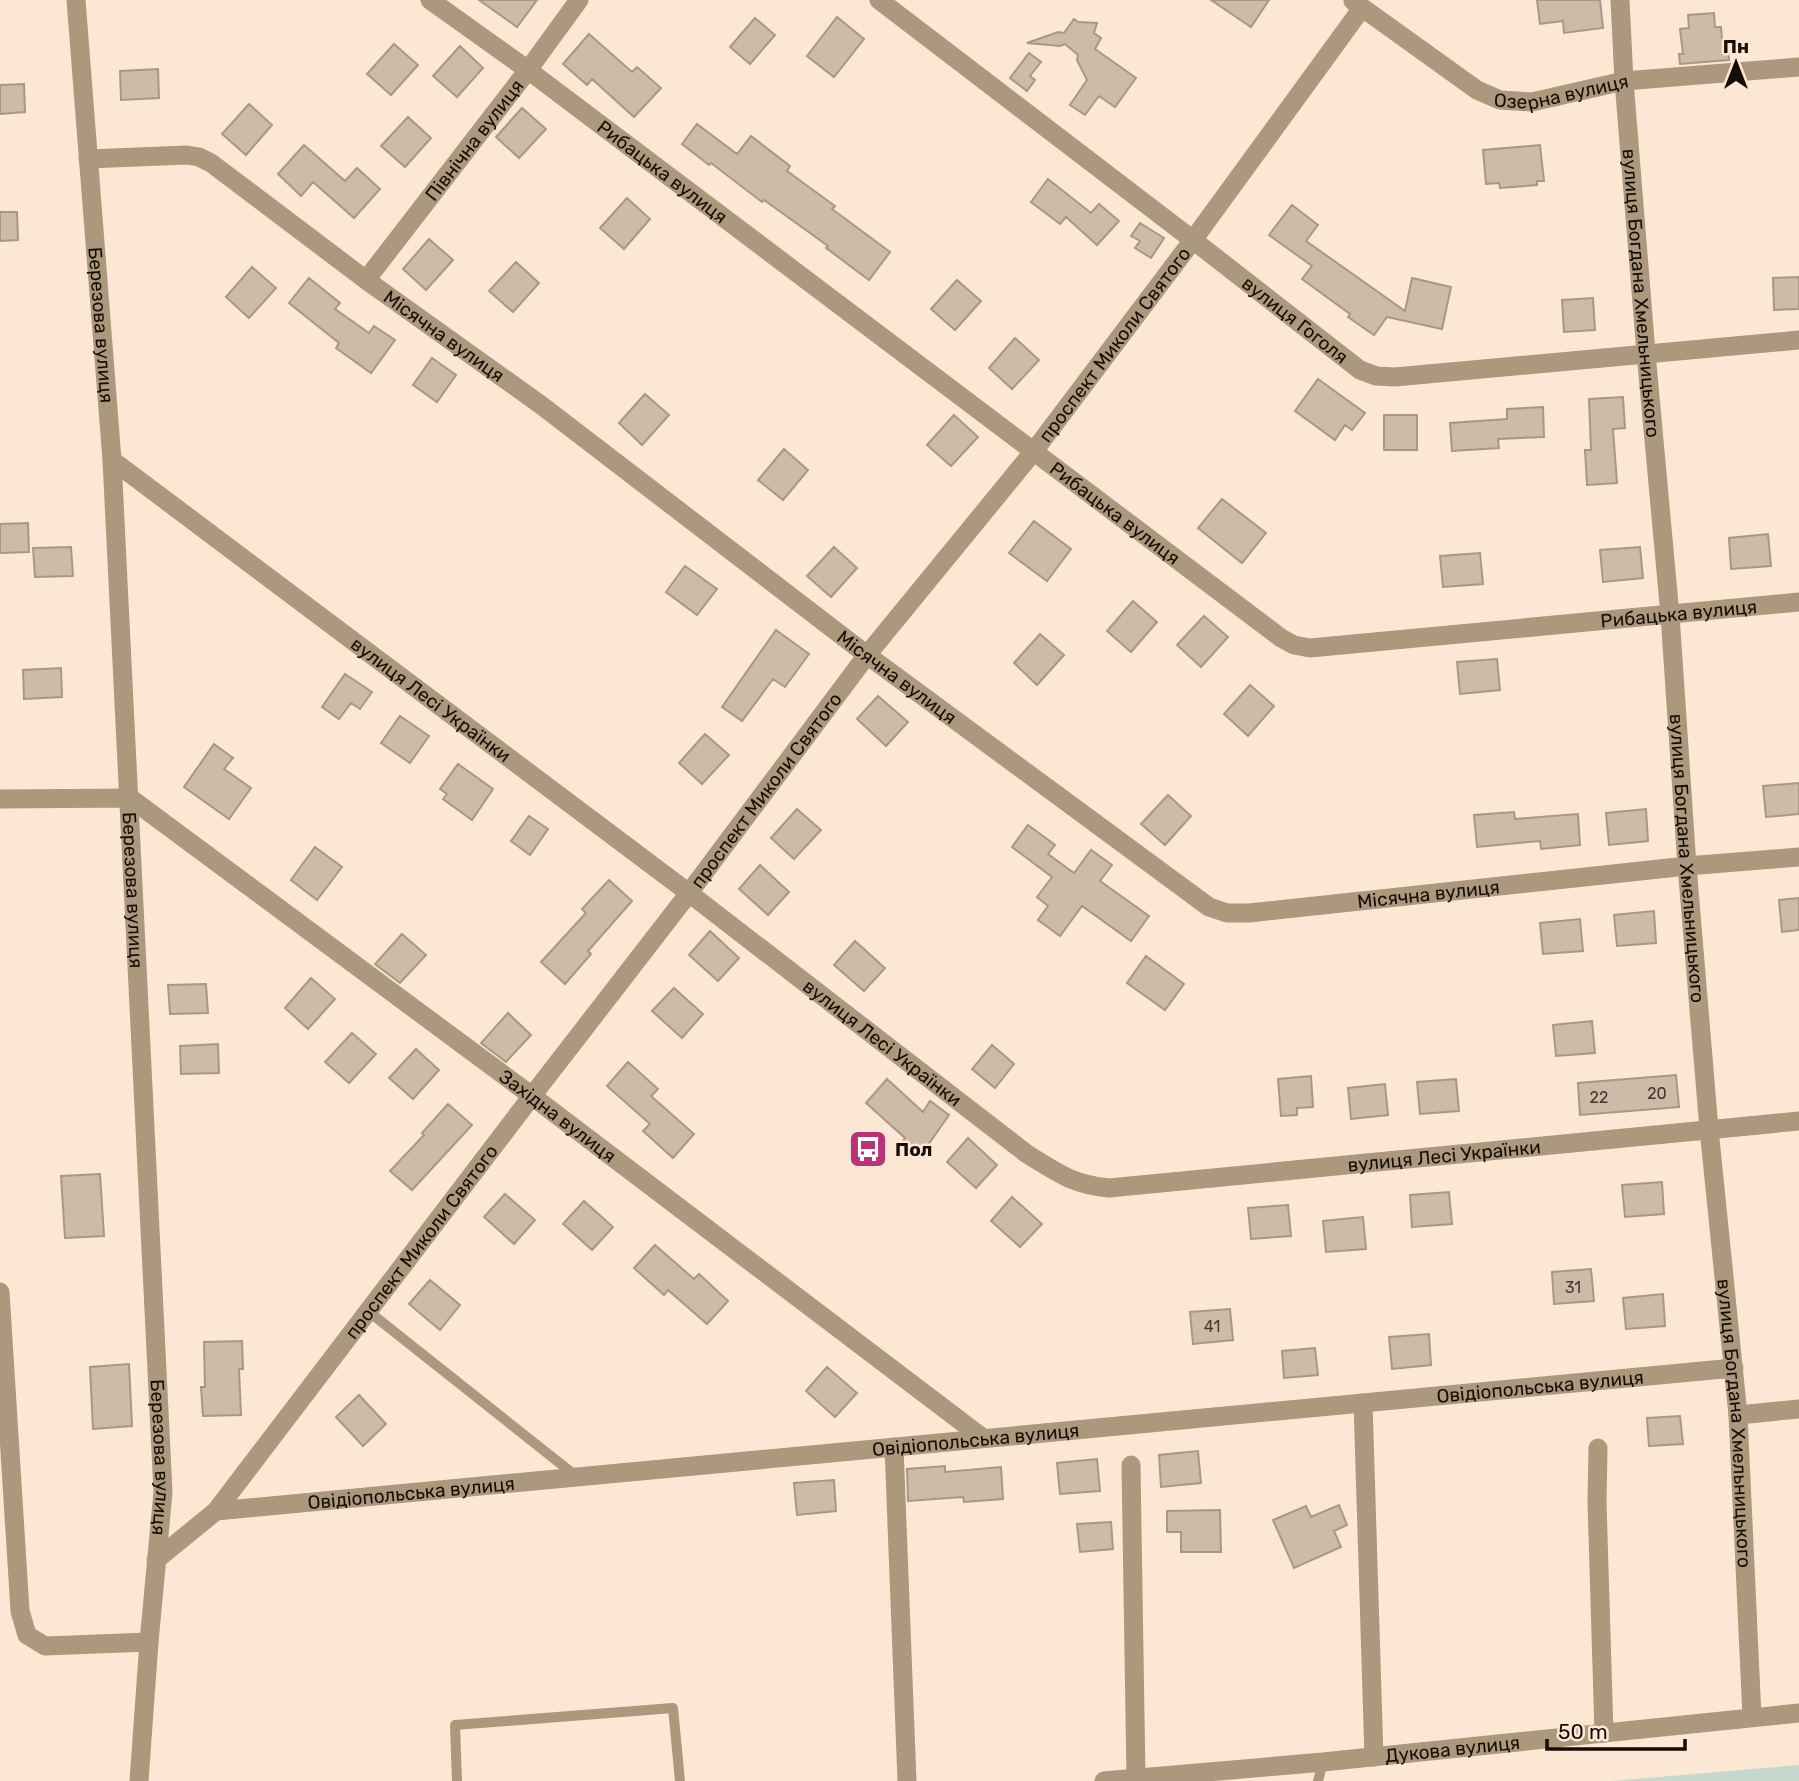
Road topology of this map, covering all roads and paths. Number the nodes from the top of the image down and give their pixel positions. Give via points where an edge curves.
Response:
1 (76, 0) edge
2 (430, 0) edge
3 (579, 0) edge
4 (880, 0) edge
5 (1620, 0) edge
6 (1357, 4) edge
7 (1799, 67) edge
8 (528, 70) junction
9 (1624, 81) junction
10 (88, 159) junction
11 (1193, 240) junction
12 (366, 279) junction
13 (1799, 340) edge
14 (1646, 353) junction
15 (1034, 451) junction
16 (112, 460) junction
17 (1799, 602) edge
18 (1670, 615) junction
19 (867, 655) junction
20 (130, 798) junction
21 (0, 799) edge
22 (1799, 857) edge
23 (1687, 866) junction
24 (690, 893) junction
25 (532, 1096) junction
26 (1799, 1121) edge
27 (1709, 1129) junction
28 (0, 1292) edge
29 (368, 1311) junction
30 (1, 1312) edge
31 (1734, 1368) junction
32 (1363, 1403) junction
33 (1799, 1409) edge
34 (1738, 1415) junction
35 (983, 1438) junction
36 (894, 1447) junction
37 (1598, 1448) dead end
38 (1130, 1465) dead end
39 (578, 1477) junction
40 (216, 1511) junction
41 (156, 1560) junction
42 (9, 1569) edge
43 (149, 1642) junction
44 (1799, 1713) edge
45 (1752, 1717) junction
46 (1604, 1733) junction
47 (1374, 1757) junction
48 (1321, 1771) edge
49 (1136, 1778) junction
50 (139, 1781) edge
51 (457, 1781) edge
52 (677, 1781) edge
53 (907, 1781) edge
54 (1104, 1781) edge

1 - 10 street, Березова вулиця
2 - 8 street, Рибацька вулиця
3 - 8 street, Північна вулиця
4 - 11 street, вулиця Гоголя
5 - 9 street, вулиця Богдана Хмельницького
6 - 9 street, Озерна вулиця via 1477,90 1500,100 1532,102
6 - 11 street, проспект Миколи Святого
7 - 9 street, Озерна вулиця
8 - 12 street, Північна вулиця
8 - 15 street, Рибацька вулиця
9 - 14 street, вулиця Богдана Хмельницького
10 - 12 street, Місячна вулиця via 199,157
10 - 16 street, Березова вулиця
11 - 14 street, вулиця Гоголя via 1360,370 1376,376
11 - 15 street, проспект Миколи Святого
12 - 19 street, Місячна вулиця via 541,405
13 - 14 street, вулиця Гоголя
14 - 18 street, вулиця Богдана Хмельницького
15 - 18 street, Рибацька вулиця via 1294,645 1310,648
15 - 19 street, проспект Миколи Святого
16 - 20 street, Березова вулиця
16 - 24 street, вулиця Лесі Українки
17 - 18 street, Рибацька вулиця
18 - 23 street, вулиця Богдана Хмельницького
19 - 23 street, Місячна вулиця via 1209,907 1227,913
19 - 24 street, проспект Миколи Святого
20 - 21 street
20 - 25 street, Західна вулиця
20 - 41 street, Березова вулиця via 163,1492
22 - 23 street, Місячна вулиця
23 - 27 street, вулиця Богдана Хмельницького
24 - 25 street, проспект Миколи Святого
24 - 27 street, вулиця Лесі Українки via 1027,1154 1088,1186 1122,1187
25 - 29 street, проспект Миколи Святого
25 - 35 street, Західна вулиця
26 - 27 street, вулиця Лесі Українки
27 - 31 street, вулиця Богдана Хмельницького
28 - 30 street
29 - 39 lane
29 - 40 street, проспект Миколи Святого
30 - 42 street
31 - 32 street, Овідіопольська вулиця
31 - 34 street, вулиця Богдана Хмельницького
32 - 35 street, Овідіопольська вулиця
32 - 47 street
33 - 34 street
34 - 45 street, вулиця Богдана Хмельницького
35 - 36 street, Овідіопольська вулиця
36 - 39 street, Овідіопольська вулиця
36 - 53 street
37 - 46 street
38 - 49 street
39 - 40 street, Овідіопольська вулиця
40 - 41 street, проспект Миколи Святого
41 - 43 street, Березова вулиця
42 - 43 street via 27,1635 45,1646
43 - 50 street, Березова вулиця
44 - 45 street, Дукова вулиця
45 - 46 street, Дукова вулиця
46 - 47 street, Дукова вулиця
47 - 48 street, Дукова вулиця
48 - 49 street, Дукова вулиця
49 - 54 street, Дукова вулиця
51 - 52 lane via 455,1725 673,1708

